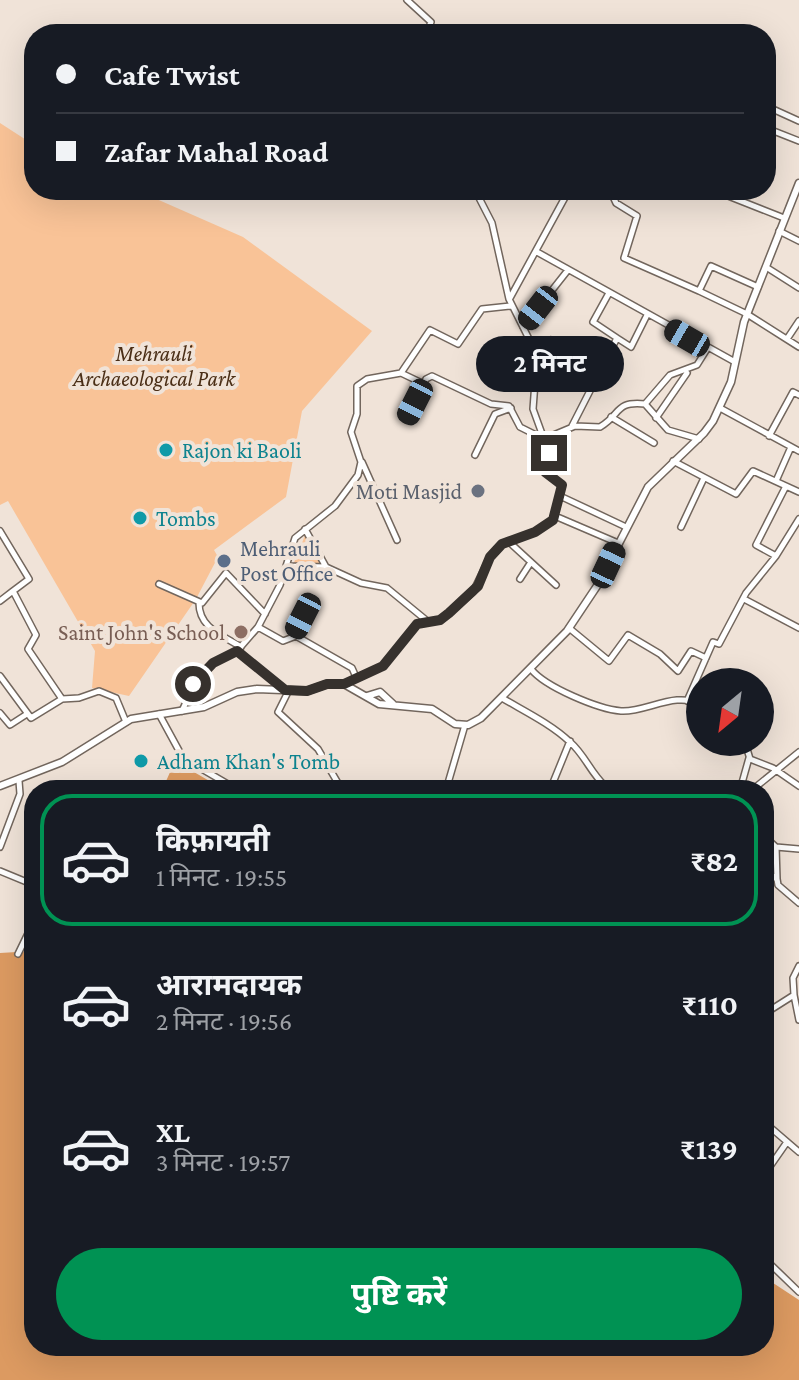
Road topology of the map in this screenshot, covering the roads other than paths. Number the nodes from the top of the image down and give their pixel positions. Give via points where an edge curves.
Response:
1 (407, 0) edge
2 (430, 24) edge
3 (776, 111) edge
4 (799, 121) edge
5 (776, 132) edge
6 (799, 141) edge
7 (799, 183) edge
8 (480, 200) edge
9 (564, 200) edge
10 (615, 200) edge
11 (738, 200) edge
12 (784, 218) junction
13 (778, 230) junction
14 (799, 241) edge
15 (537, 252) junction
16 (766, 267) junction
17 (568, 270) junction
18 (759, 287) junction
19 (799, 288) edge
20 (699, 291) junction
21 (609, 293) junction
22 (509, 299) junction
23 (511, 306) junction
24 (747, 314) junction
25 (647, 315) junction
26 (799, 321) edge
27 (523, 327) junction
28 (617, 338) junction
29 (787, 339) junction
30 (799, 347) edge
31 (707, 349) junction
32 (585, 359) dead end
33 (736, 362) junction
34 (537, 363) junction
35 (401, 373) junction
36 (687, 373) dead end
37 (424, 384) junction
38 (799, 395) edge
39 (645, 404) junction
40 (511, 408) junction
41 (720, 408) junction
42 (611, 417) junction
43 (656, 418) junction
44 (406, 420) dead end
45 (571, 427) junction
46 (769, 436) junction
47 (544, 439) junction
48 (699, 439) junction
49 (654, 443) dead end
50 (791, 447) junction
51 (799, 451) edge
52 (475, 455) dead end
53 (672, 460) junction
54 (361, 462) junction
55 (704, 478) junction
56 (776, 481) junction
57 (786, 486) junction
58 (799, 492) edge
59 (560, 496) junction
60 (555, 516) junction
61 (799, 519) edge
62 (626, 527) junction
63 (681, 527) dead end
64 (305, 529) junction
65 (0, 531) edge
66 (796, 531) edge
67 (397, 540) dead end
68 (508, 541) junction
69 (618, 543) junction
70 (776, 556) junction
71 (531, 562) junction
72 (288, 566) junction
73 (326, 567) junction
74 (520, 579) dead end
75 (159, 584) dead end
76 (556, 585) dead end
77 (13, 591) junction
78 (744, 599) junction
79 (0, 601) edge
80 (199, 603) junction
81 (265, 614) junction
82 (303, 616) dead end
83 (427, 621) junction
84 (258, 627) junction
85 (569, 628) junction
86 (799, 628) edge
87 (294, 635) junction
88 (239, 649) junction
89 (706, 658) junction
90 (702, 668) edge
91 (531, 669) junction
92 (0, 676) edge
93 (356, 677) junction
94 (344, 684) junction
95 (287, 690) junction
96 (502, 698) junction
97 (62, 699) junction
98 (686, 701) edge
99 (182, 711) junction
100 (0, 713) edge
101 (159, 713) junction
102 (27, 714) junction
103 (126, 722) junction
104 (465, 725) junction
105 (570, 741) junction
106 (799, 752) edge
107 (749, 758) joint
108 (778, 771) junction
109 (221, 780) edge
110 (336, 780) edge
111 (449, 780) edge
112 (554, 780) edge
113 (599, 780) edge
114 (743, 780) edge
115 (766, 780) edge
116 (19, 781) junction
117 (0, 786) edge
118 (799, 786) edge
119 (0, 847) edge
120 (776, 847) joint
121 (799, 849) edge
122 (0, 871) edge
123 (774, 877) edge
124 (777, 879) junction
125 (24, 881) edge
126 (799, 903) edge
127 (24, 942) edge
128 (18, 954) dead end
129 (799, 966) edge
130 (794, 995) junction
131 (774, 1008) edge
132 (799, 1020) edge
133 (774, 1131) edge
134 (787, 1142) junction
135 (799, 1152) edge
136 (774, 1161) edge
137 (774, 1268) edge
138 (799, 1292) edge

1 - 2 street
3 - 4 street
5 - 6 street
7 - 12 street
8 - 22 street via 492,223
9 - 15 street
10 - 20 street via 637,216 624,258
11 - 12 street
12 - 13 street
13 - 14 street
13 - 16 street
15 - 17 street
15 - 22 street
16 - 18 street
16 - 19 street
17 - 21 street
17 - 27 street
18 - 20 street via 711,266
18 - 24 street
20 - 24 street
21 - 25 street
21 - 28 street via 593,322
22 - 23 street
23 - 27 street
23 - 35 street via 482,309 458,344 430,330
24 - 29 street
24 - 33 street
25 - 28 street via 631,347
25 - 31 street
26 - 29 street
27 - 34 street
28 - 45 street
29 - 30 street
31 - 33 street
31 - 39 street via 697,365 670,375
32 - 34 street via 551,340
33 - 41 street
34 - 47 street via 533,409
35 - 37 street
35 - 54 street via 367,379 354,389 352,438
36 - 43 street
37 - 40 street via 432,376
37 - 44 street
38 - 46 street via 793,392
39 - 42 street via 625,404
39 - 43 street
40 - 47 street via 520,427
40 - 52 street via 495,414
41 - 46 street
41 - 48 street
42 - 45 street via 596,428
42 - 49 street
43 - 48 street via 672,432
45 - 47 street
46 - 50 street
47 - 59 street via 549,455 544,469 562,485
48 - 53 street
50 - 51 street
50 - 56 street
53 - 55 street
53 - 62 street via 648,487
54 - 64 street via 349,491
54 - 67 street
55 - 56 street via 736,494 753,471
55 - 63 street
56 - 57 street
57 - 58 street
57 - 70 street via 756,545
59 - 60 street
59 - 62 street
60 - 68 street via 535,532
60 - 69 street
61 - 66 street
62 - 69 street
64 - 72 street via 295,538
64 - 73 street
65 - 77 street via 29,580
66 - 70 street
68 - 71 street
68 - 83 street via 490,557 473,592 447,616
69 - 85 street
70 - 78 street
71 - 74 street
71 - 76 street
72 - 73 street
72 - 81 street
73 - 83 street via 387,588
75 - 80 street
77 - 79 street
77 - 97 street via 36,635 28,649
78 - 86 street
78 - 89 street
80 - 81 street via 226,573
80 - 88 street via 206,624
81 - 84 street
82 - 87 street
83 - 93 street via 413,628 378,670
84 - 87 street via 282,641
84 - 88 street
85 - 89 street via 609,661 628,635 678,671 691,651
85 - 91 street
87 - 93 street via 352,668
88 - 95 street
88 - 99 street via 198,676
89 - 90 street
91 - 96 street
91 - 98 street via 552,688 619,711
92 - 102 street
93 - 94 street
94 - 95 street
94 - 104 street via 367,696 380,692 393,704 432,709
95 - 99 street via 237,692
95 - 110 street via 278,712 318,749
96 - 104 street
96 - 105 street
97 - 102 street via 35,717
97 - 103 street via 109,693
99 - 101 street
100 - 102 street via 10,725
101 - 103 street
101 - 109 street via 183,758
103 - 116 street via 62,762
104 - 111 street
105 - 112 street
105 - 113 street
106 - 108 street
107 - 108 street
107 - 114 street
108 - 115 street
108 - 118 street
116 - 117 street
116 - 119 street via 20,794
120 - 121 street
120 - 124 street
122 - 125 street
123 - 124 street
124 - 126 street
127 - 128 street
129 - 130 street
130 - 131 street
130 - 132 street
133 - 134 street
134 - 135 street
134 - 136 street
137 - 138 street

